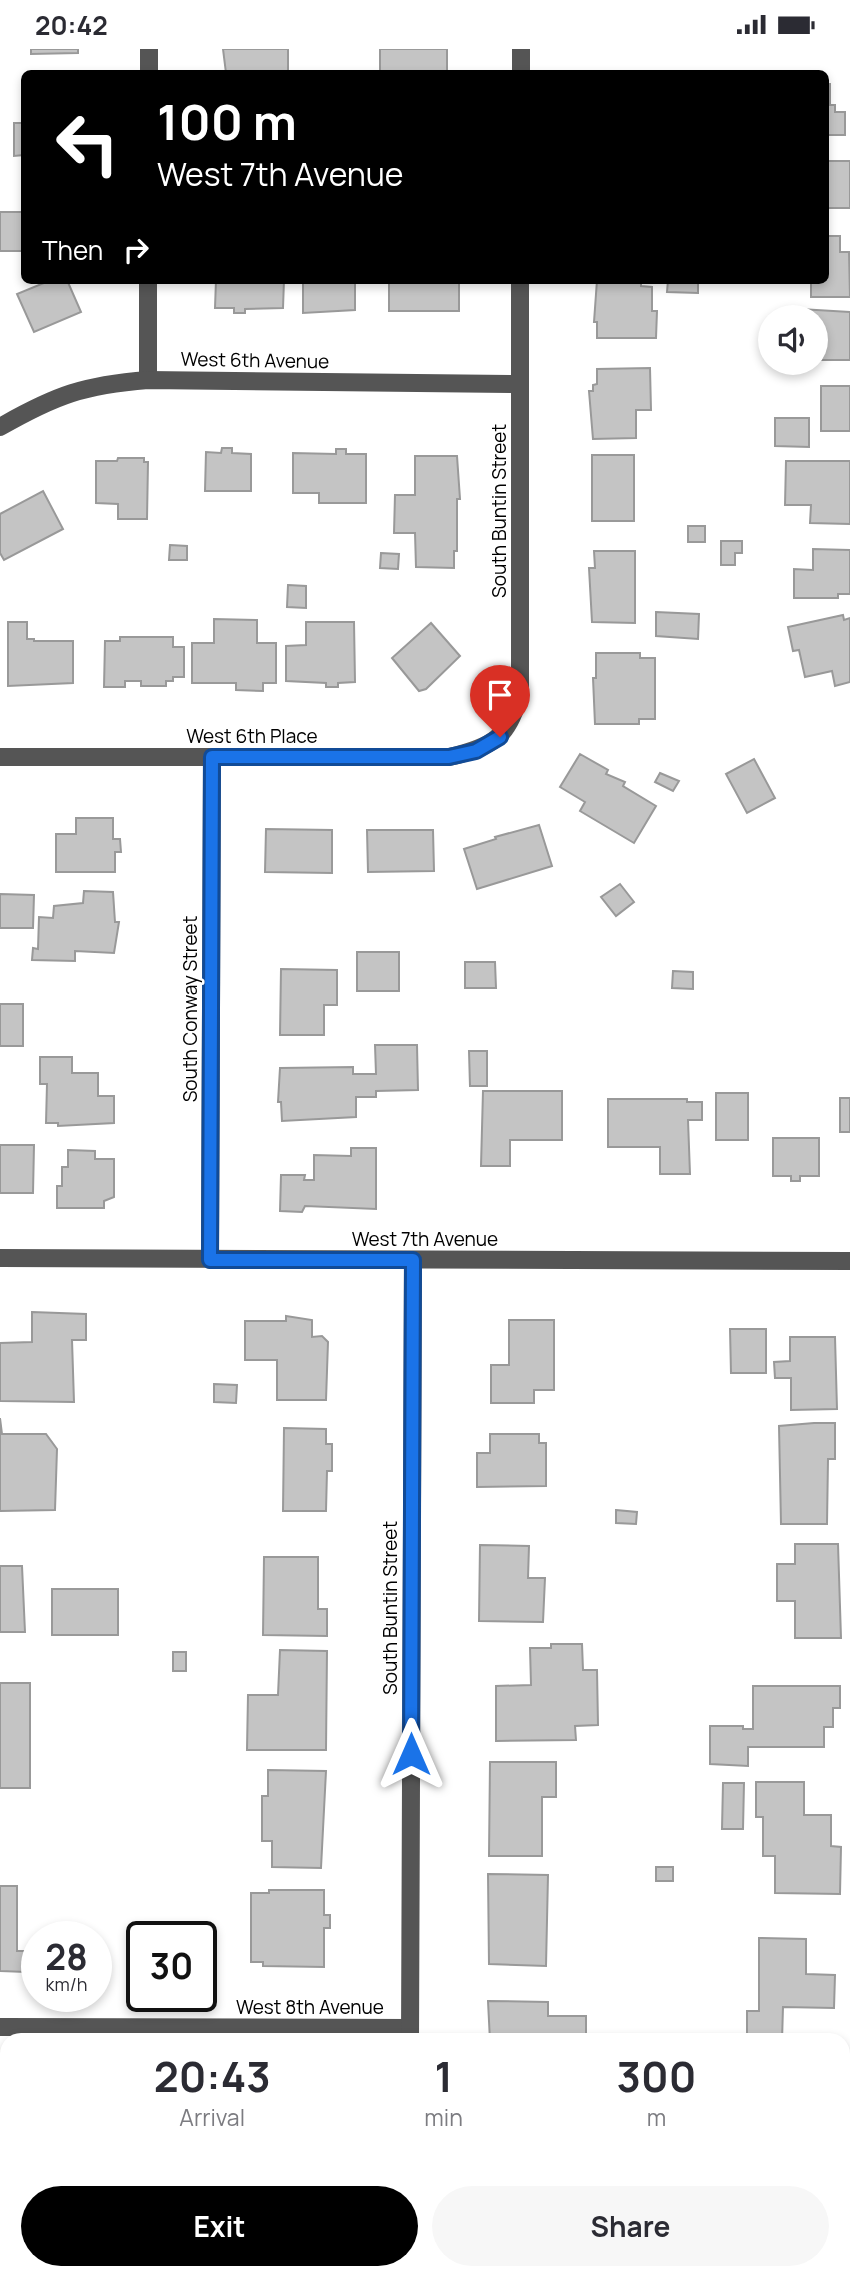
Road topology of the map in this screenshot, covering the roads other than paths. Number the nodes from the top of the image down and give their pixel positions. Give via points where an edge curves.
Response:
1 (149, 49) edge
2 (521, 49) edge
3 (149, 70) edge
4 (521, 70) edge
5 (148, 284) edge
6 (520, 284) edge
7 (148, 380) junction
8 (519, 384) junction
9 (0, 427) edge
10 (500, 737) joint
11 (0, 757) edge
12 (212, 757) junction
13 (0, 1258) edge
14 (210, 1260) junction
15 (413, 1260) junction
16 (850, 1261) edge
17 (0, 2027) edge
18 (63, 2033) edge
19 (410, 2033) edge

1 - 3 street
2 - 4 street
5 - 7 street
6 - 8 street, South Buntin Street
7 - 8 street, West 6th Avenue
7 - 9 street, West 6th Avenue via 76,389 46,400
8 - 10 street, South Buntin Street via 520,693 514,719
10 - 12 street, West 6th Place via 476,751 449,757
11 - 12 street, West 6th Place
12 - 14 street, South Conway Street
13 - 14 street, West 7th Avenue
14 - 15 street, West 7th Avenue
15 - 16 street, West 7th Avenue
15 - 19 street, South Buntin Street
17 - 18 street, West 8th Avenue

